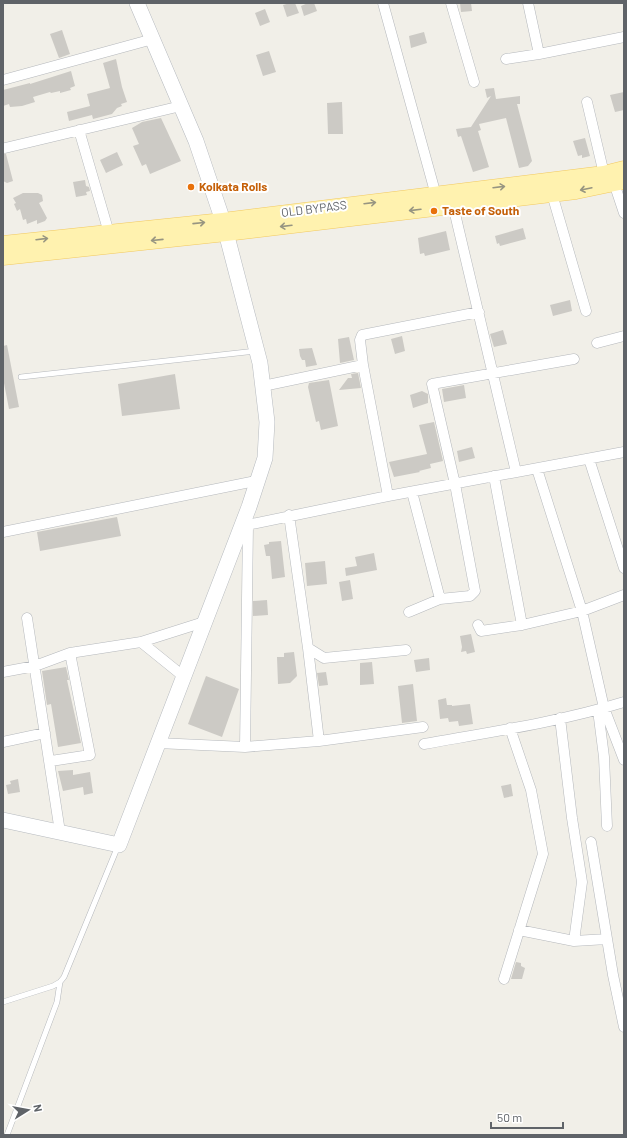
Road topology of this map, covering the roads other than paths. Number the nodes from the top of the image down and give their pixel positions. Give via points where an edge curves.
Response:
1 (137, 3) edge
2 (383, 3) edge
3 (451, 3) edge
4 (528, 3) edge
5 (624, 37) edge
6 (153, 39) junction
7 (539, 54) junction
8 (506, 59) dead end
9 (3, 80) edge
10 (474, 82) dead end
11 (587, 102) dead end
12 (181, 106) junction
13 (80, 130) junction
14 (5, 148) dead end
15 (624, 169) edge
16 (614, 179) edge
17 (552, 194) junction
18 (445, 200) junction
19 (624, 213) edge
20 (224, 227) junction
21 (109, 233) junction
22 (79, 241) junction
23 (3, 244) edge
24 (3, 257) edge
25 (586, 311) dead end
26 (479, 312) junction
27 (624, 336) edge
28 (597, 343) dead end
29 (257, 351) junction
30 (574, 359) dead end
31 (363, 365) junction
32 (493, 373) junction
33 (21, 377) dead end
34 (263, 386) junction
35 (624, 452) edge
36 (589, 459) junction
37 (537, 469) junction
38 (516, 472) junction
39 (494, 476) junction
40 (256, 481) junction
41 (455, 484) junction
42 (412, 492) junction
43 (388, 496) junction
44 (289, 515) junction
45 (245, 526) junction
46 (3, 532) edge
47 (624, 568) edge
48 (624, 595) edge
49 (440, 599) junction
50 (582, 611) junction
51 (409, 612) dead end
52 (27, 618) dead end
53 (204, 622) junction
54 (478, 625) dead end
55 (522, 625) junction
56 (141, 642) junction
57 (308, 648) junction
58 (406, 650) dead end
59 (70, 653) junction
60 (35, 666) junction
61 (3, 672) edge
62 (183, 676) junction
63 (624, 702) edge
64 (601, 709) junction
65 (560, 718) junction
66 (423, 727) dead end
67 (510, 728) junction
68 (45, 733) junction
69 (318, 741) junction
70 (3, 742) edge
71 (157, 743) junction
72 (424, 744) dead end
73 (245, 747) junction
74 (624, 760) edge
75 (51, 761) junction
76 (3, 820) edge
77 (607, 826) dead end
78 (60, 832) junction
79 (591, 842) dead end
80 (118, 845) junction
81 (519, 930) junction
82 (607, 939) junction
83 (574, 941) junction
84 (504, 979) dead end
85 (60, 982) junction
86 (3, 1002) edge
87 (624, 1027) edge
88 (7, 1135) edge

1 - 6 street
2 - 18 street
3 - 10 street
4 - 7 street
5 - 7 street
6 - 9 street
6 - 12 street
7 - 8 street
11 - 16 street
12 - 13 street
12 - 20 street via 196,141
13 - 14 street
13 - 21 street
15 - 16 main road, OLD BYPASS
16 -> 17 main road
18 -> 16 main road, OLD BYPASS
16 - 19 street
17 - 18 main road
17 - 25 street
18 - 20 main road, OLD BYPASS
18 - 26 street
21 -> 20 main road, OLD BYPASS
20 -> 22 main road
20 - 29 street
21 - 22 main road, OLD BYPASS
23 -> 22 main road, OLD BYPASS
22 - 24 main road
26 - 31 street via 362,335 360,340
26 - 32 street
27 - 28 street
29 - 33 lane
29 - 34 street
30 - 32 street
31 - 34 street
31 - 43 street
32 - 38 street
32 - 41 street via 432,384
34 - 40 street via 267,429 265,458
35 - 36 street
36 - 37 street
36 - 47 street
37 - 38 street
37 - 50 street
38 - 39 street
39 - 41 street
39 - 55 street
40 - 45 street
40 - 46 street
41 - 42 street
41 - 49 street via 475,591 470,596
42 - 43 street
42 - 49 street
43 - 44 street
44 - 45 street
44 - 57 street
45 - 53 street
45 - 73 street
48 - 50 street
49 - 51 street
50 - 55 street
50 - 64 street
52 - 60 street
53 - 56 street
53 - 62 street
54 - 55 street via 481,631
56 - 59 street
56 - 62 street
57 - 58 street via 324,658
57 - 69 street
59 - 60 street
59 - 75 street via 90,755
60 - 61 street
60 - 68 street
62 - 71 street
63 - 64 street
64 - 65 street
64 - 74 street
64 - 77 street
65 - 67 street
65 - 83 street via 582,882
66 - 69 street
67 - 72 street
67 - 81 street via 531,790 543,854
68 - 70 street
68 - 75 street
69 - 73 street
71 - 73 street
71 - 80 street
75 - 78 street
76 - 78 street
78 - 80 street
79 - 82 street
80 - 85 lane
81 - 83 street
81 - 84 street
82 - 83 street
82 - 87 street
85 - 86 lane
85 - 88 lane via 57,1002

